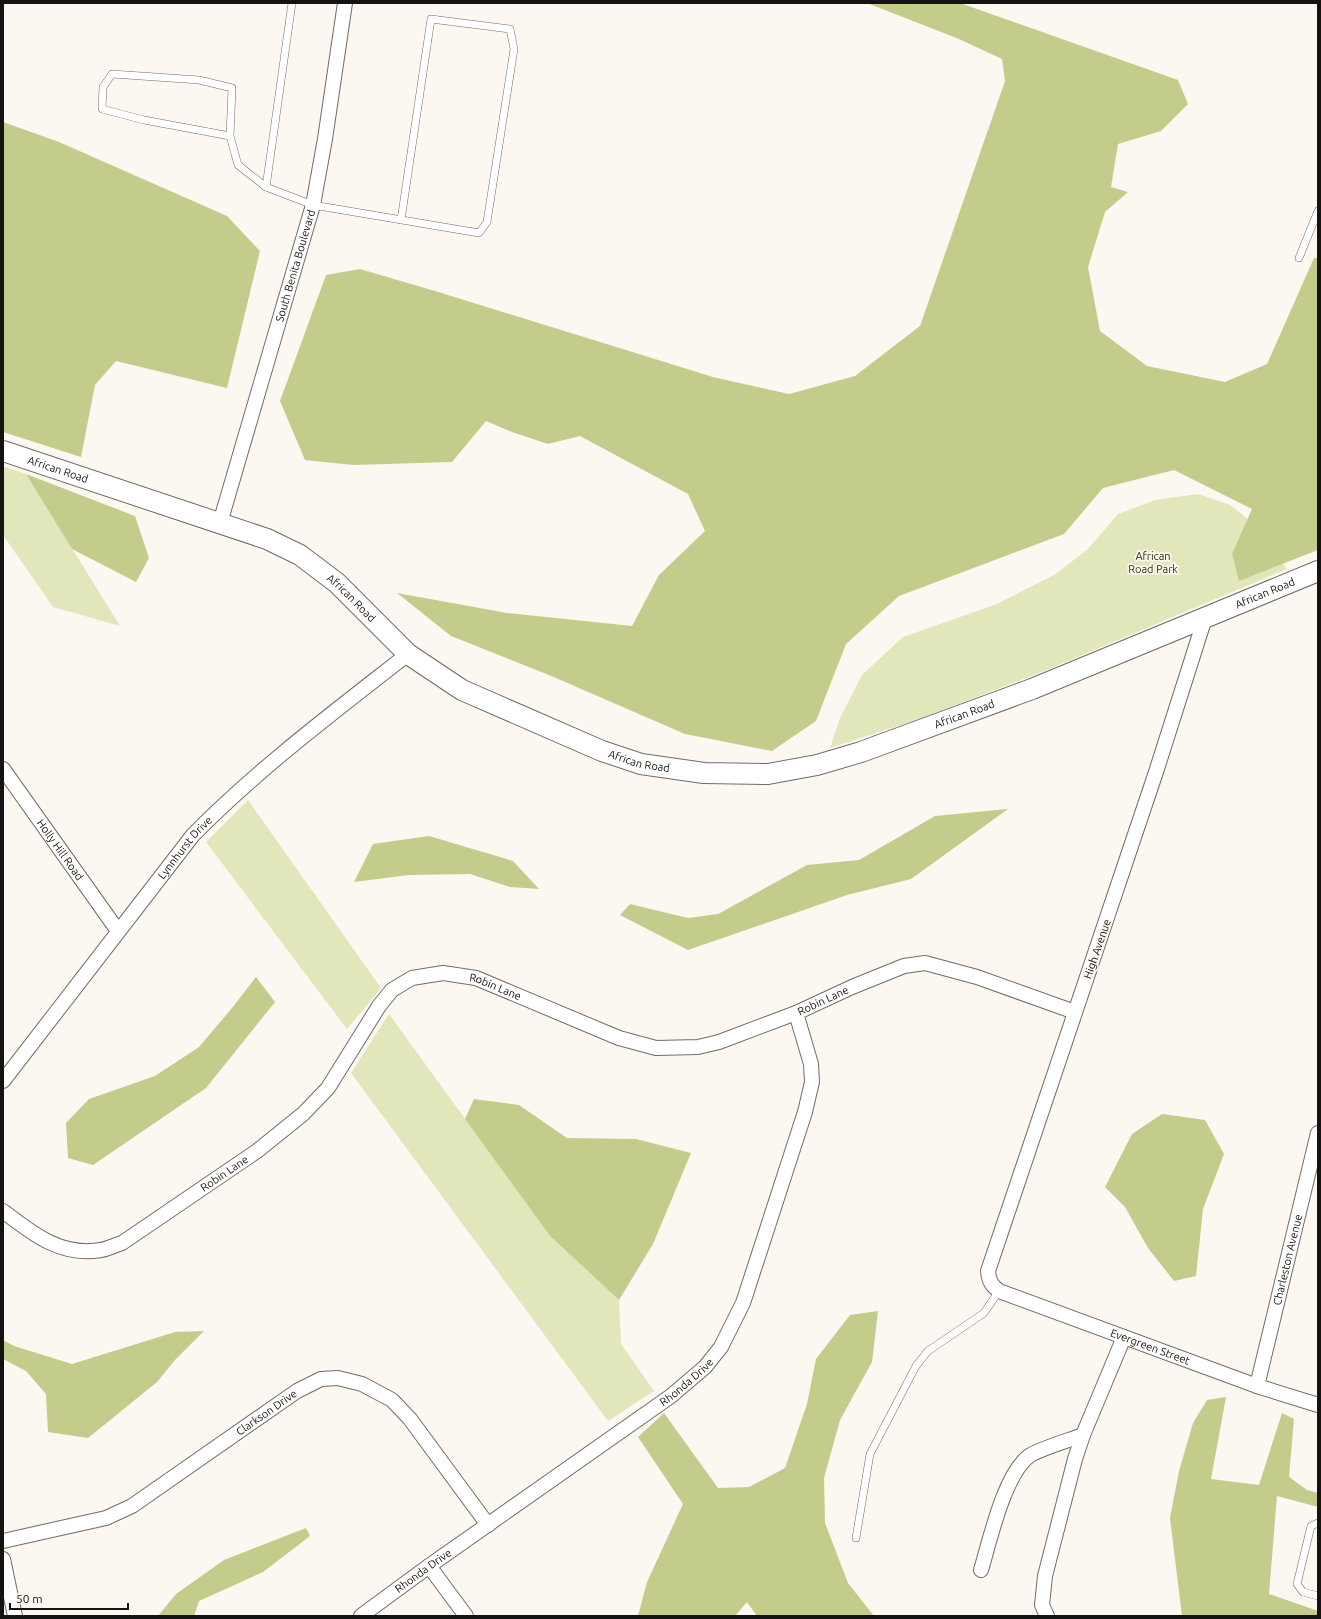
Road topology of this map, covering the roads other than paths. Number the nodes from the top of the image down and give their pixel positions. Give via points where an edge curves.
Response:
1 (292, 3) edge
2 (345, 3) edge
3 (230, 136) junction
4 (266, 187) junction
5 (313, 205) junction
6 (1318, 211) edge
7 (401, 220) junction
8 (1298, 258) dead end
9 (3, 451) edge
10 (220, 523) junction
11 (1318, 572) edge
12 (1205, 618) junction
13 (408, 654) junction
14 (3, 769) edge
15 (118, 930) junction
16 (1075, 1012) junction
17 (796, 1013) junction
18 (3, 1082) edge
19 (1318, 1133) edge
20 (3, 1211) edge
21 (998, 1291) junction
22 (1124, 1337) junction
23 (1257, 1386) junction
24 (1318, 1405) edge
25 (1083, 1435) junction
26 (1318, 1523) edge
27 (488, 1525) junction
28 (856, 1538) dead end
29 (3, 1541) edge
30 (3, 1559) edge
31 (429, 1566) junction
32 (981, 1570) dead end
33 (1318, 1596) edge
34 (15, 1616) edge
35 (361, 1616) edge
36 (466, 1616) edge
37 (1047, 1616) edge

1 - 4 lane
2 - 5 street, South Benita Boulevard
3 - 3 lane via 232,88 199,80 112,74 104,87 102,109 144,120
3 - 4 lane via 238,165
4 - 5 lane
5 - 7 lane
5 - 10 street, South Benita Boulevard
6 - 8 lane
7 - 7 lane via 479,232 487,222 514,49 510,30 431,19
9 - 10 street, African Road
10 - 13 street, African Road via 267,539 300,555 337,583
11 - 12 street, African Road
12 - 13 street, African Road via 1032,690 861,752 768,774 704,773 641,764 602,751 462,690
12 - 16 street, High Avenue
13 - 15 street, Lynnhurst Drive via 295,742 222,806 193,835
14 - 15 street, Holly Hill Road
15 - 18 street, Lynnhurst Drive
16 - 17 street, Robin Lane via 977,977 925,964 904,966
16 - 21 street, High Avenue via 988,1271 990,1284
17 - 20 street, Robin Lane via 719,1042 698,1047 656,1048 619,1038 476,978 443,973 412,978 392,990 379,1006 328,1088 303,1114 257,1150 122,1243 101,1250 72,1251 49,1244
17 - 27 street, Rhonda Drive via 811,1064 812,1082 805,1112 742,1303 722,1347 705,1368 671,1396
19 - 23 street, Charleston Avenue
21 - 22 street, Evergreen Street
21 - 28 lane via 984,1314 928,1352 916,1366 870,1454
22 - 23 street, Evergreen Street
22 - 25 street
23 - 24 street, Evergreen Street
25 - 32 street via 1030,1456 1018,1467 998,1510
25 - 37 street via 1074,1459 1045,1576 1042,1605
26 - 33 lane via 1311,1526 1297,1584 1303,1592
27 - 29 street, Clarkson Drive via 410,1419 392,1400 362,1384 338,1378 321,1379 298,1391 132,1506 106,1518
27 - 31 street, Rhonda Drive
30 - 34 street
31 - 35 street, Rhonda Drive
31 - 36 street

